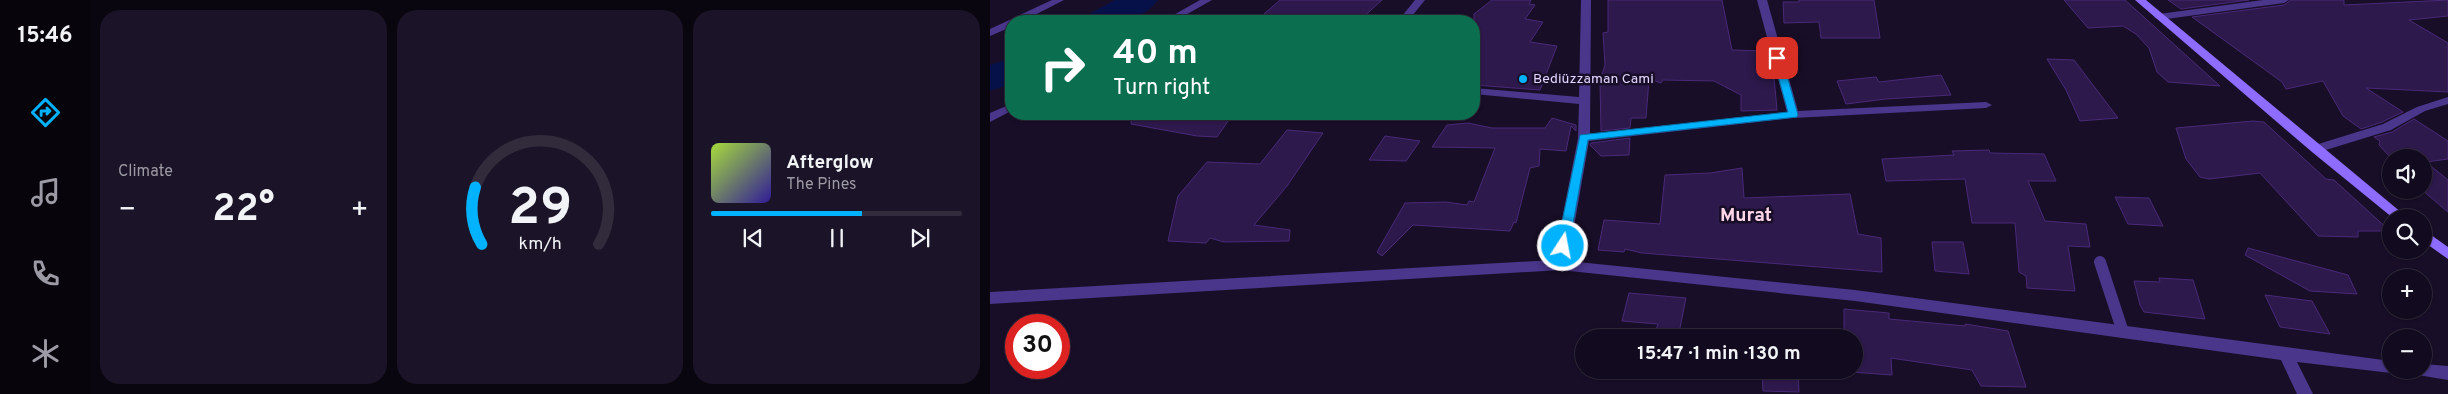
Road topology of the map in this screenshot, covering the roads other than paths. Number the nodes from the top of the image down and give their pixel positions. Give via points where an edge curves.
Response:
1 (1059, 0) edge
2 (1207, 0) edge
3 (1420, 0) edge
4 (1586, 0) edge
5 (1762, 0) edge
6 (2140, 0) edge
7 (2284, 0) edge
8 (1028, 15) edge
9 (1179, 15) edge
10 (1407, 15) edge
11 (2159, 17) junction
12 (1005, 26) edge
13 (990, 33) edge
14 (1480, 92) edge
15 (2448, 100) edge
16 (1584, 101) junction
17 (1986, 105) dead end
18 (1005, 110) edge
19 (1793, 115) junction
20 (990, 118) edge
21 (1584, 138) junction
22 (2316, 149) junction
23 (2391, 209) edge
24 (2432, 241) edge
25 (2448, 254) edge
26 (2100, 262) dead end
27 (1560, 265) junction
28 (990, 298) edge
29 (2123, 332) junction
30 (2286, 355) junction
31 (2382, 365) edge
32 (2432, 371) edge
33 (2448, 373) edge
34 (2304, 394) edge

1 - 8 street
2 - 9 street
3 - 10 street
4 - 16 street
5 - 19 street
6 - 11 street
7 - 11 street
11 - 22 street
12 - 13 street
14 - 16 street
15 - 22 street via 2387,127
16 - 21 street
17 - 19 street
18 - 20 street
19 - 21 street
21 - 27 street
22 - 23 street
24 - 25 street
26 - 29 lane
27 - 28 street
27 - 29 street via 1954,308
29 - 30 street
30 - 31 street
30 - 34 street
32 - 33 street

